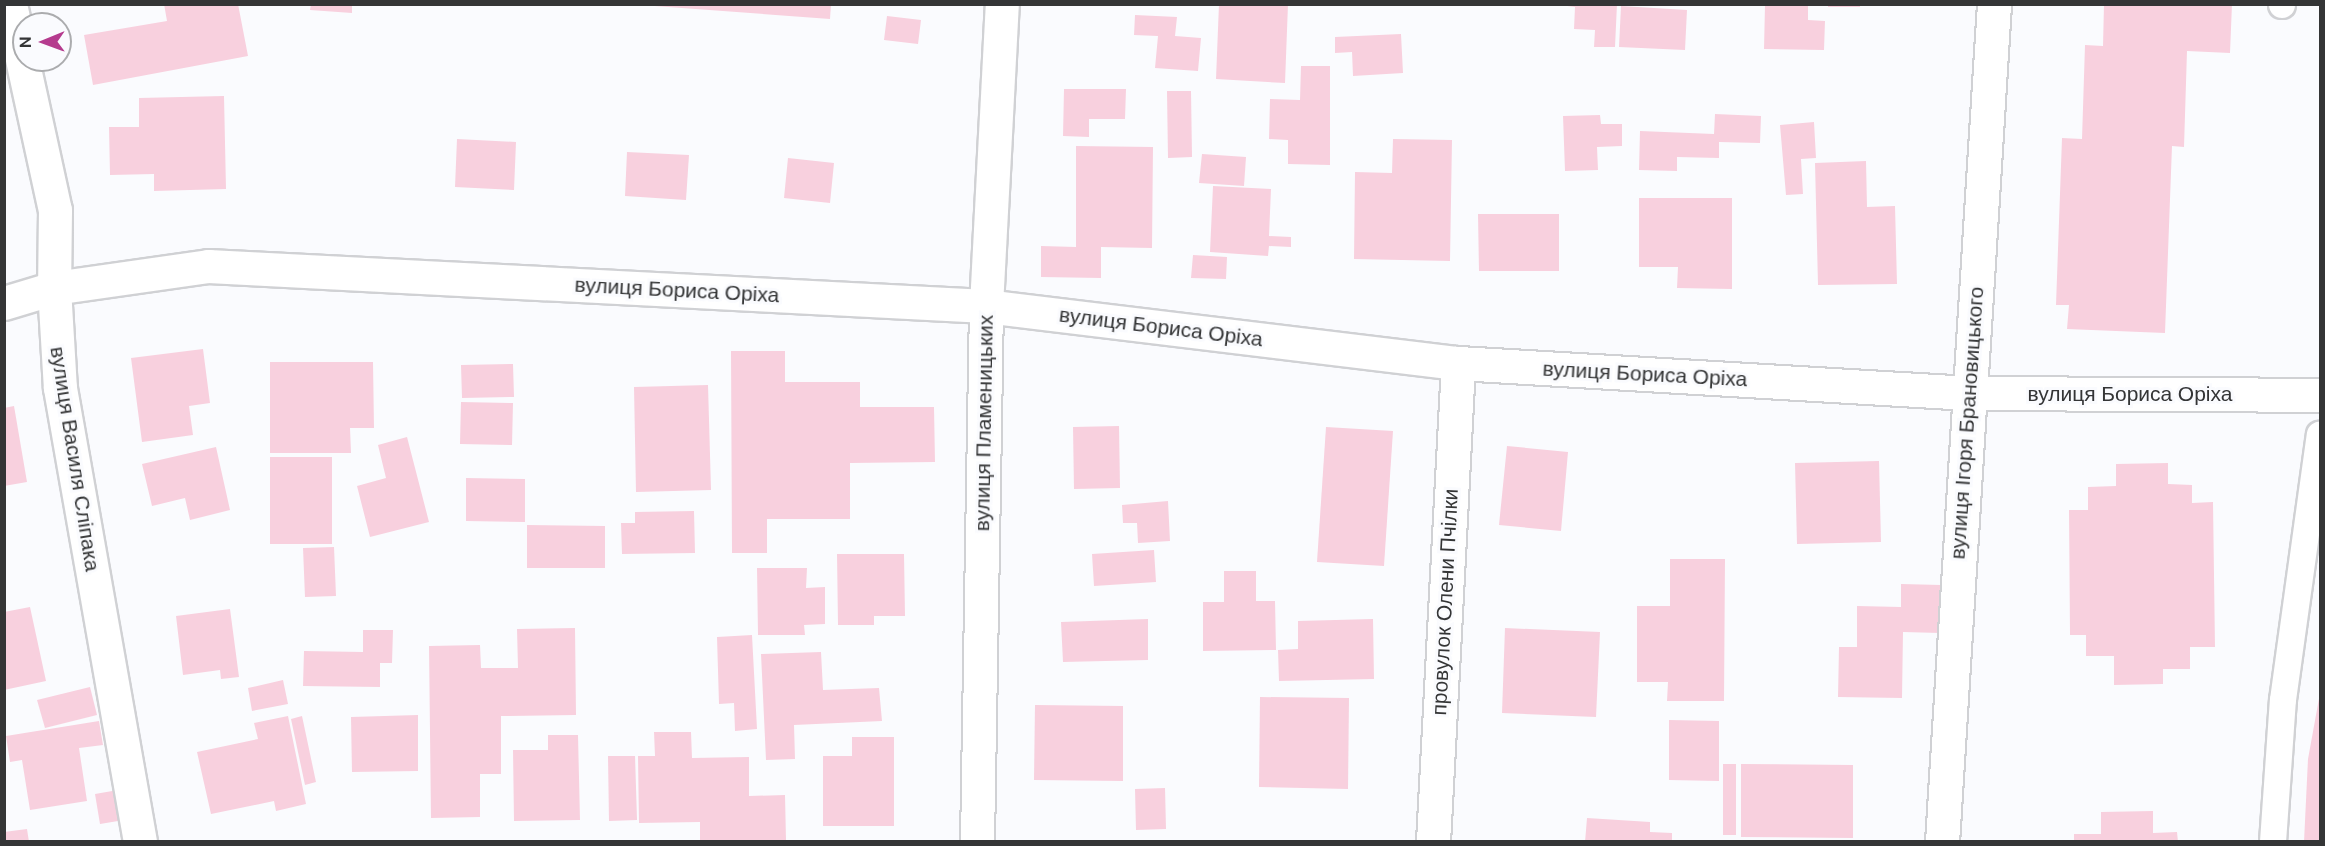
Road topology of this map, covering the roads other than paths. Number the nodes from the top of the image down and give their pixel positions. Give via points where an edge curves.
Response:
1 (10, 4) edge
2 (1002, 4) edge
3 (1994, 4) edge
4 (54, 288) junction
5 (4, 303) edge
6 (986, 306) junction
7 (1458, 363) junction
8 (1969, 393) junction
9 (2320, 395) edge
10 (2320, 435) edge
11 (140, 842) edge
12 (977, 842) edge
13 (1433, 842) edge
14 (1942, 842) edge
15 (2273, 842) edge

1 - 4 street, вулиця Василя Сліпака via 55,210
2 - 6 street, вулиця Пламеницьких
3 - 8 street, вулиця Ігоря Брановицького
4 - 5 street, вулиця Бориса Оріха
4 - 6 street, вулиця Бориса Оріха via 208,266
4 - 11 street, вулиця Василя Сліпака via 60,388
6 - 7 street, вулиця Бориса Оріха
6 - 12 street, вулиця Пламеницьких
7 - 8 street, вулиця Бориса Оріха
7 - 13 street, провулок Олени Пчілки
8 - 9 street, вулиця Бориса Оріха
8 - 14 street, вулиця Ігоря Брановицького
10 - 15 lane via 2283,700

